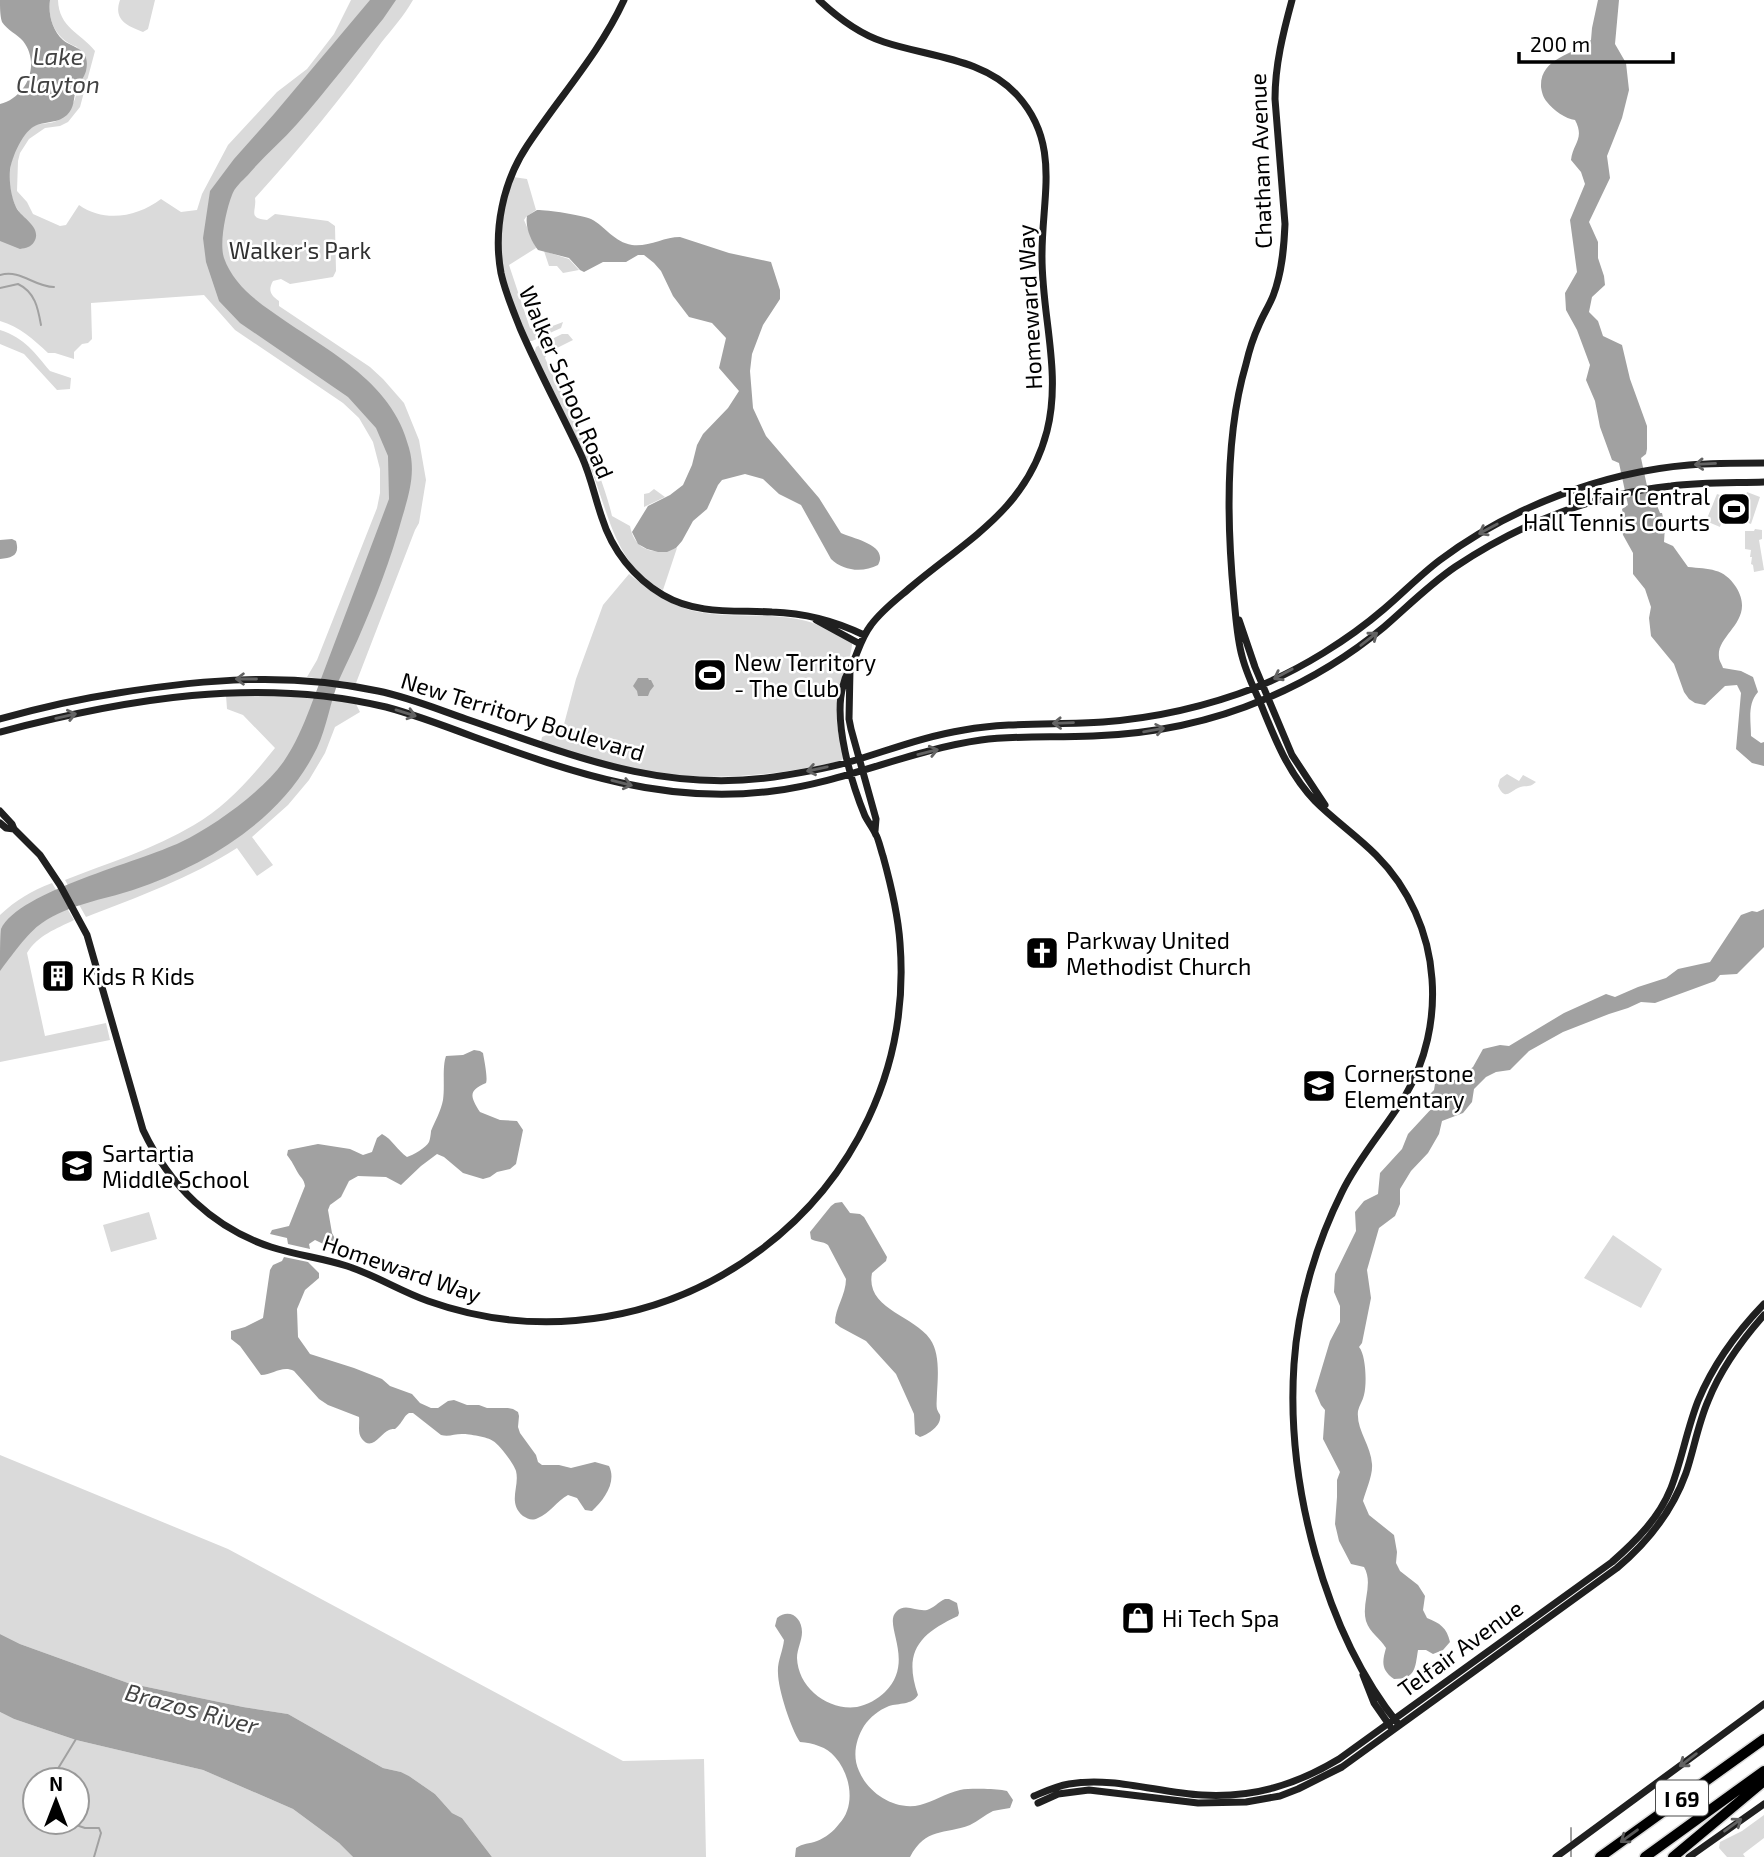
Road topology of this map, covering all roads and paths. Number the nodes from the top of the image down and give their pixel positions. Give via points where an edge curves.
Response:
1 (624, 0) edge
2 (820, 0) edge
3 (1292, 0) edge
4 (1764, 463) edge
5 (1764, 482) edge
6 (1236, 609) junction
7 (813, 618) junction
8 (864, 635) junction
9 (860, 644) junction
10 (1318, 655) junction
11 (850, 669) junction
12 (1316, 674) junction
13 (1263, 685) junction
14 (1254, 688) junction
15 (1268, 698) junction
16 (1259, 701) junction
17 (0, 719) edge
18 (1042, 724) junction
19 (0, 732) edge
20 (948, 733) junction
21 (1042, 737) junction
22 (951, 746) junction
23 (859, 760) junction
24 (849, 762) junction
25 (863, 771) junction
26 (852, 775) junction
27 (710, 781) junction
28 (710, 794) junction
29 (0, 811) edge
30 (1332, 814) junction
31 (0, 823) edge
32 (14, 829) junction
33 (875, 832) junction
34 (1764, 1304) edge
35 (1764, 1315) edge
36 (1764, 1704) edge
37 (1394, 1725) junction
38 (1764, 1740) edge
39 (1764, 1771) edge
40 (1764, 1781) edge
41 (1036, 1799) dead end
42 (1764, 1804) edge
43 (1556, 1857) edge
44 (1601, 1857) edge
45 (1645, 1857) edge
46 (1672, 1857) edge
47 (1689, 1857) edge

1 - 7 street, Walker School Road via 604,39 526,148 510,181 500,227 505,288 584,461 608,534 632,570 663,595 690,607
2 - 8 street, Homeward Way via 873,38 968,64 1004,83 1035,121 1047,163 1042,275 1053,392 1041,451 1001,513 897,598
3 - 6 street, Chatham Avenue via 1275,79 1285,224 1282,260 1244,368 1233,444 1230,535
4 -> 10 street, New Territory Boulevard via 1647,470 1550,499 1477,535
12 -> 5 street, New Territory Boulevard via 1351,652 1453,569 1552,515 1651,489
6 - 13 street, Chatham Avenue
6 - 14 street, Chatham Avenue via 1242,656
7 - 8 street, Walker School Road
7 - 9 street, Walker School Road
8 - 9 street, Homeward Way
9 - 11 street, Homeward Way
10 - 12 street
10 -> 13 street, New Territory Boulevard
11 - 23 street, Homeward Way via 849,719
11 - 24 street, Homeward Way via 840,706
12 - 15 street, New Territory Boulevard
13 - 14 street, New Territory Boulevard
13 - 15 street, Chatham Avenue
14 - 16 street, Chatham Avenue
14 -> 18 street, New Territory Boulevard via 1152,716
15 - 16 street, New Territory Boulevard
15 - 30 street, Chatham Avenue via 1292,755
21 -> 16 street, New Territory Boulevard via 1140,732 1199,721
16 - 30 street, Chatham Avenue via 1289,766
27 -> 17 street, New Territory Boulevard via 669,779 596,763 409,699 314,681 233,679 172,685 81,699
18 - 20 street, New Territory Boulevard
18 - 21 street
19 -> 28 street, New Territory Boulevard via 96,709 184,696 306,693 406,712 591,776 650,789
20 - 22 street
20 - 23 street, New Territory Boulevard
21 - 22 street, New Territory Boulevard
25 -> 22 street, New Territory Boulevard
23 - 24 street, New Territory Boulevard
23 - 25 street, Homeward Way
24 - 26 street, Homeward Way
24 -> 27 street, New Territory Boulevard via 771,778
25 - 26 street, New Territory Boulevard
25 - 33 street, Homeward Way
26 - 28 street, New Territory Boulevard via 773,791
26 - 33 street, Homeward Way
27 - 28 street
29 - 32 street, Homeward Way
30 - 37 street, Chatham Avenue via 1377,855 1408,897 1426,939 1432,981 1426,1047 1406,1094 1364,1153 1330,1216 1308,1286 1295,1358 1298,1463 1326,1588 1347,1641
31 - 32 street, Homeward Way
32 - 33 street, Homeward Way via 40,855 77,915 93,953 144,1130 159,1160 187,1194 230,1230 281,1250 353,1267 409,1294 462,1311 501,1319 559,1322 625,1314 677,1297 734,1268 796,1219 850,1154 890,1057 899,1006 900,943 891,884
34 - 37 street, Telfair Avenue via 1735,1336 1710,1376 1670,1490 1641,1535 1612,1562
35 - 37 street, Telfair Avenue via 1720,1374 1678,1492 1647,1540 1617,1568
36 -> 43 street
37 - 41 street, Telfair Avenue via 1320,1779 1263,1800 1198,1803 1089,1790
38 -> 44 highway, I 69
39 - 45 highway, I 69
40 - 46 highway
47 -> 42 street

